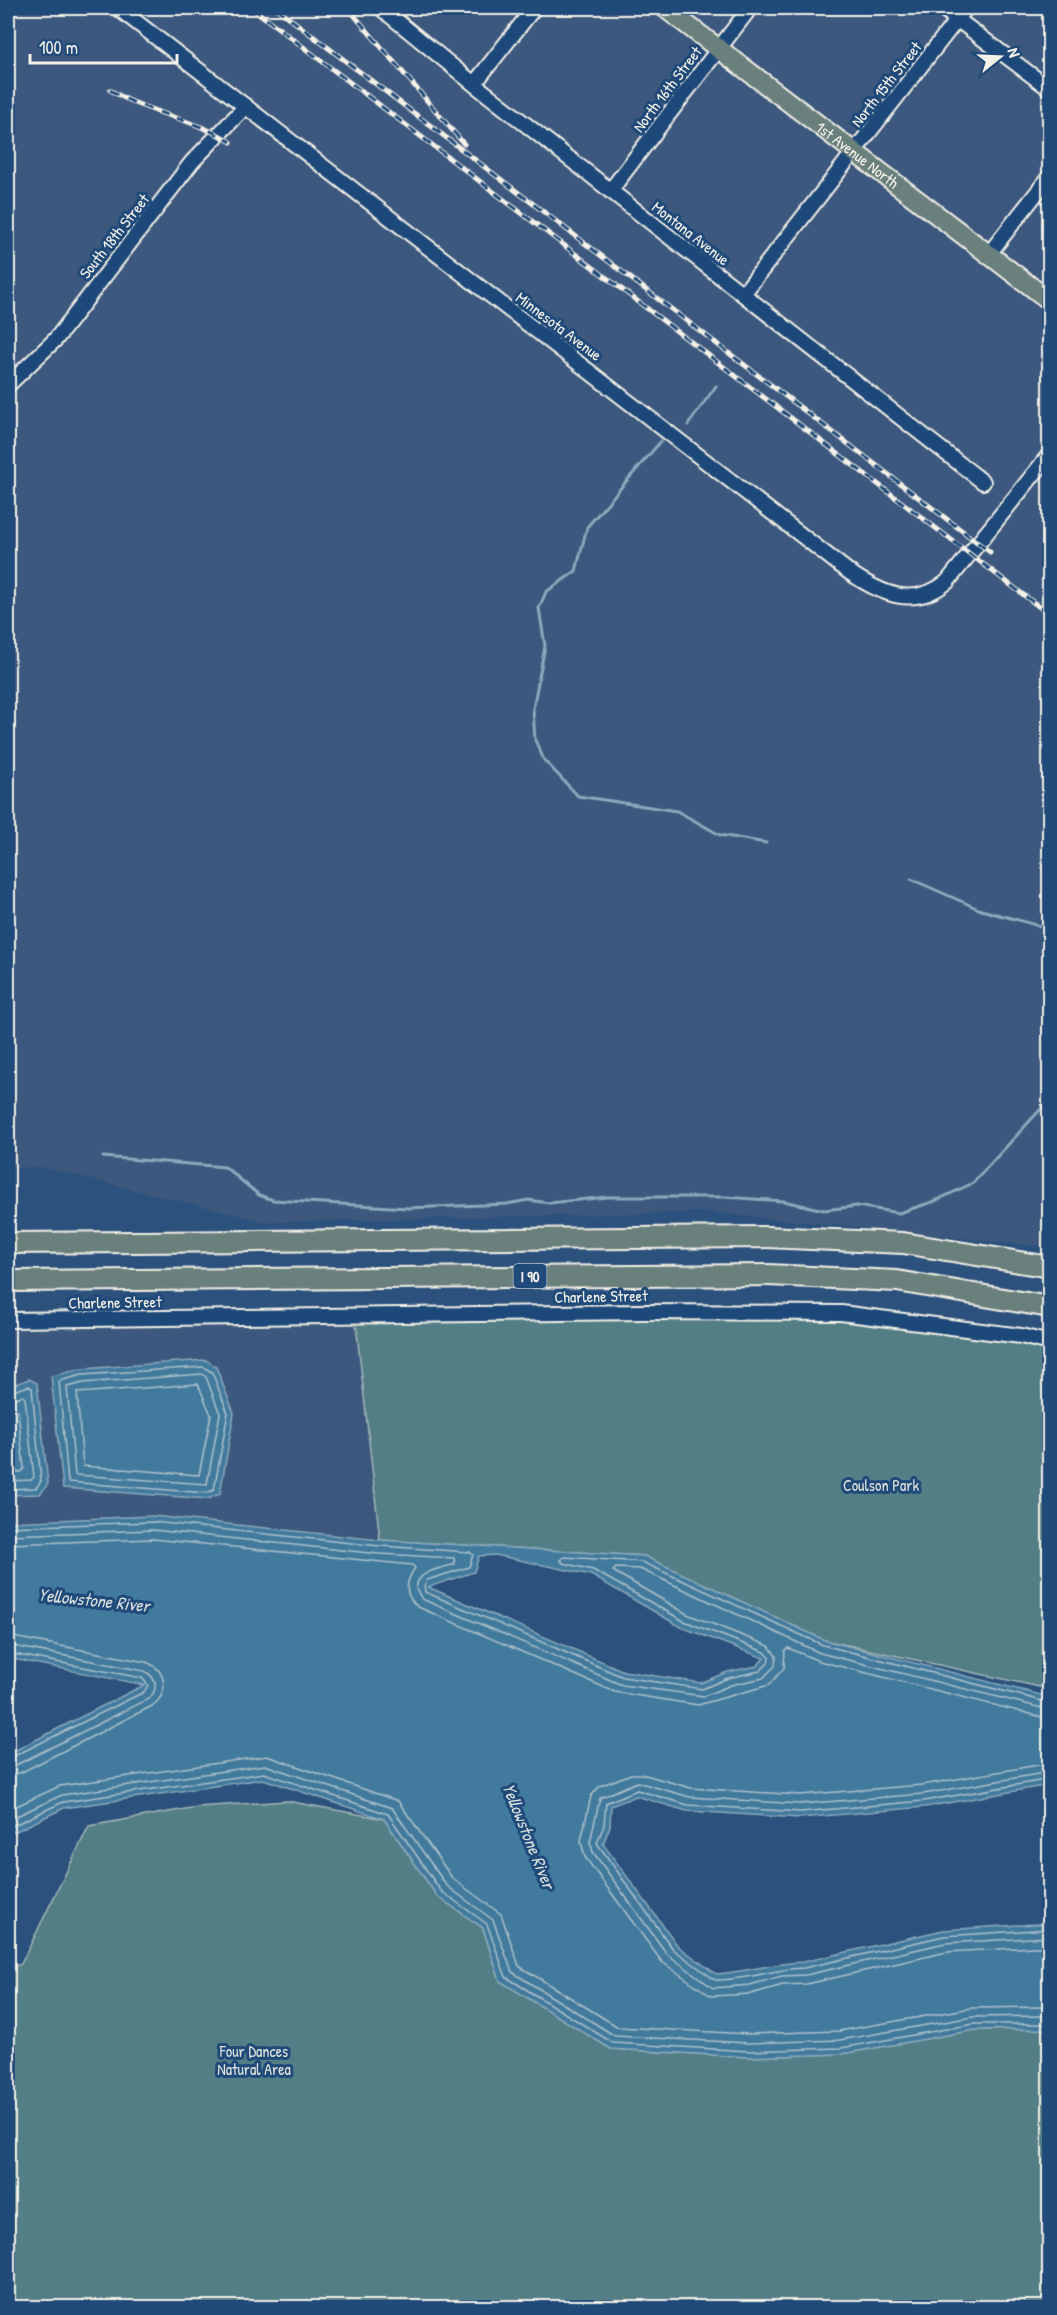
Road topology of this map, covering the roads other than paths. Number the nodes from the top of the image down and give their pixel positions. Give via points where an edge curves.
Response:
1 (118, 8) edge
2 (381, 8) edge
3 (534, 8) edge
4 (665, 8) edge
5 (750, 8) edge
6 (942, 8) edge
7 (962, 13) edge
8 (718, 48) junction
9 (474, 84) junction
10 (1050, 89) edge
11 (246, 106) junction
12 (854, 152) junction
13 (1050, 176) edge
14 (610, 191) junction
15 (988, 255) junction
16 (743, 294) junction
17 (1050, 301) edge
18 (8, 385) edge
19 (1050, 454) edge
20 (983, 482) dead end
21 (8, 1243) edge
22 (1050, 1267) edge
23 (8, 1281) edge
24 (1050, 1307) edge
25 (8, 1320) edge
26 (1050, 1343) edge

1 - 11 street, Minnesota Avenue
2 - 9 street, Montana Avenue
3 - 9 street
4 - 8 main road, 1st Avenue North
5 - 8 street, North 16th Street
6 - 7 street
7 - 10 street
7 - 12 street, North 15th Street
8 - 12 main road, 1st Avenue North
8 - 14 street, North 16th Street
9 - 14 street, Montana Avenue
11 - 18 street, South 18th Street via 192,162 56,339
11 - 19 street, Minnesota Avenue via 870,586 895,596 928,594 957,572
12 - 15 main road, 1st Avenue North
12 - 16 street, North 15th Street
13 - 15 street
14 - 16 street, Montana Avenue
15 - 17 main road, 1st Avenue North
16 - 20 street, Montana Avenue
21 - 22 highway via 766,1238 903,1243
23 - 24 highway, I 90 via 768,1275 897,1281
25 - 26 street, Charlene Street via 841,1313

